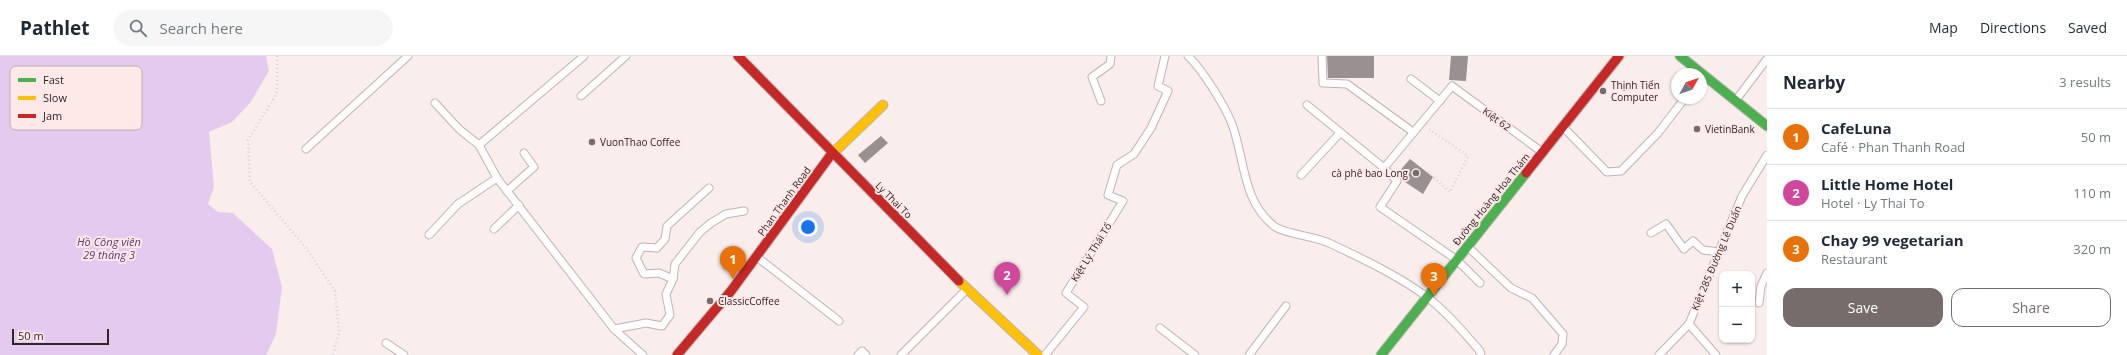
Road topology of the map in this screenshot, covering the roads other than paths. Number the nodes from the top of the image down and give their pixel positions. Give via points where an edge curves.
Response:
1 (408, 56) edge
2 (584, 56) edge
3 (626, 56) edge
4 (738, 56) edge
5 (1111, 56) edge
6 (1165, 56) edge
7 (1188, 56) edge
8 (1322, 56) edge
9 (1619, 56) edge
10 (1680, 56) edge
11 (1767, 59) edge
12 (1693, 68) edge
13 (1411, 79) dead end
14 (1707, 80) edge
15 (581, 96) dead end
16 (1736, 100) junction
17 (1101, 101) dead end
18 (1440, 101) junction
19 (435, 103) dead end
20 (1680, 104) edge
21 (883, 105) dead end
22 (1307, 105) dead end
23 (1767, 126) edge
24 (1562, 127) junction
25 (1413, 132) junction
26 (1340, 133) junction
27 (479, 145) junction
28 (306, 149) dead end
29 (1542, 152) junction
30 (524, 153) dead end
31 (832, 154) junction
32 (1767, 155) edge
33 (1384, 168) junction
34 (1301, 175) dead end
35 (497, 178) junction
36 (709, 188) dead end
37 (508, 191) junction
38 (519, 205) junction
39 (744, 211) dead end
40 (494, 229) dead end
41 (1650, 233) dead end
42 (429, 235) dead end
43 (1467, 246) junction
44 (1719, 252) junction
45 (757, 257) junction
46 (1457, 260) junction
47 (1767, 273) edge
48 (673, 279) junction
49 (1480, 284) dead end
50 (968, 289) junction
51 (1427, 297) junction
52 (1759, 303) dead end
53 (1286, 306) dead end
54 (839, 321) dead end
55 (1689, 324) junction
56 (1160, 328) dead end
57 (614, 329) junction
58 (386, 343) dead end
59 (404, 355) edge
60 (643, 355) edge
61 (677, 355) edge
62 (858, 355) edge
63 (866, 355) edge
64 (901, 355) edge
65 (1038, 355) edge
66 (1045, 355) edge
67 (1195, 355) edge
68 (1249, 355) edge
69 (1380, 355) edge
70 (1481, 355) edge
71 (1554, 355) edge
72 (1659, 355) edge
73 (1716, 355) edge

1 - 28 lane
2 - 27 lane
3 - 15 lane
4 - 31 street, Ly Thai To
5 - 17 lane via 1110,64 1092,77
6 - 66 lane, Kiệt Lý Thái Tổ via 1158,86 1168,91 1151,128 1134,154 1117,165 1108,195 1123,201 1066,293 1084,307
7 - 51 lane via 1232,123 1244,178 1256,207 1275,227 1327,242
8 - 25 lane via 1323,83 1347,84
9 - 24 street, Đường Hoàng Hoa Thám
10 - 12 street
11 - 16 lane
13 - 18 lane
14 - 16 street
16 - 23 street
18 - 25 lane
18 - 29 lane, Kiệt 62 via 1452,86
19 - 27 lane via 459,129
20 - 24 lane via 1658,133 1621,171 1607,172
21 - 31 street, Phan Thanh Road
22 - 26 lane
24 - 29 street, Đường Hoàng Hoa Thám
25 - 33 lane
26 - 33 lane
26 - 34 lane
27 - 35 lane
29 - 43 street, Đường Hoàng Hoa Thám
30 - 37 lane via 534,167
31 - 45 street, Phan Thanh Road
31 - 50 street, Ly Thai To
32 - 44 lane, Kiệt 285 Đường Lê Duẩn via 1742,196
33 - 46 lane via 1397,181 1380,207
35 - 37 lane
35 - 42 lane via 458,204
36 - 48 lane via 667,226 665,239 657,248 642,247 636,258 644,274 659,273
37 - 38 lane
38 - 40 lane
38 - 57 lane
39 - 48 lane via 726,214 700,232 675,264
41 - 44 lane via 1666,224 1684,249 1693,241 1703,250
43 - 46 street, Đường Hoàng Hoa Thám
43 - 71 lane via 1511,288 1532,298 1563,334 1562,344
44 - 55 lane, Kiệt 285 Đường Lê Duẩn
45 - 54 lane
45 - 61 street, Phan Thanh Road
46 - 49 lane
46 - 51 street, Đường Hoàng Hoa Thám
47 - 52 lane via 1761,286
48 - 57 lane via 666,294 670,315 662,326 646,322
50 - 64 lane
50 - 65 street, Ly Thai To
51 - 69 street, Đường Hoàng Hoa Thám
51 - 70 lane via 1461,329
53 - 68 lane
55 - 72 lane, Kiệt 285 Đường Lê Duẩn
55 - 73 lane
56 - 67 lane
57 - 60 lane
58 - 59 lane
62 - 63 lane via 862,351

